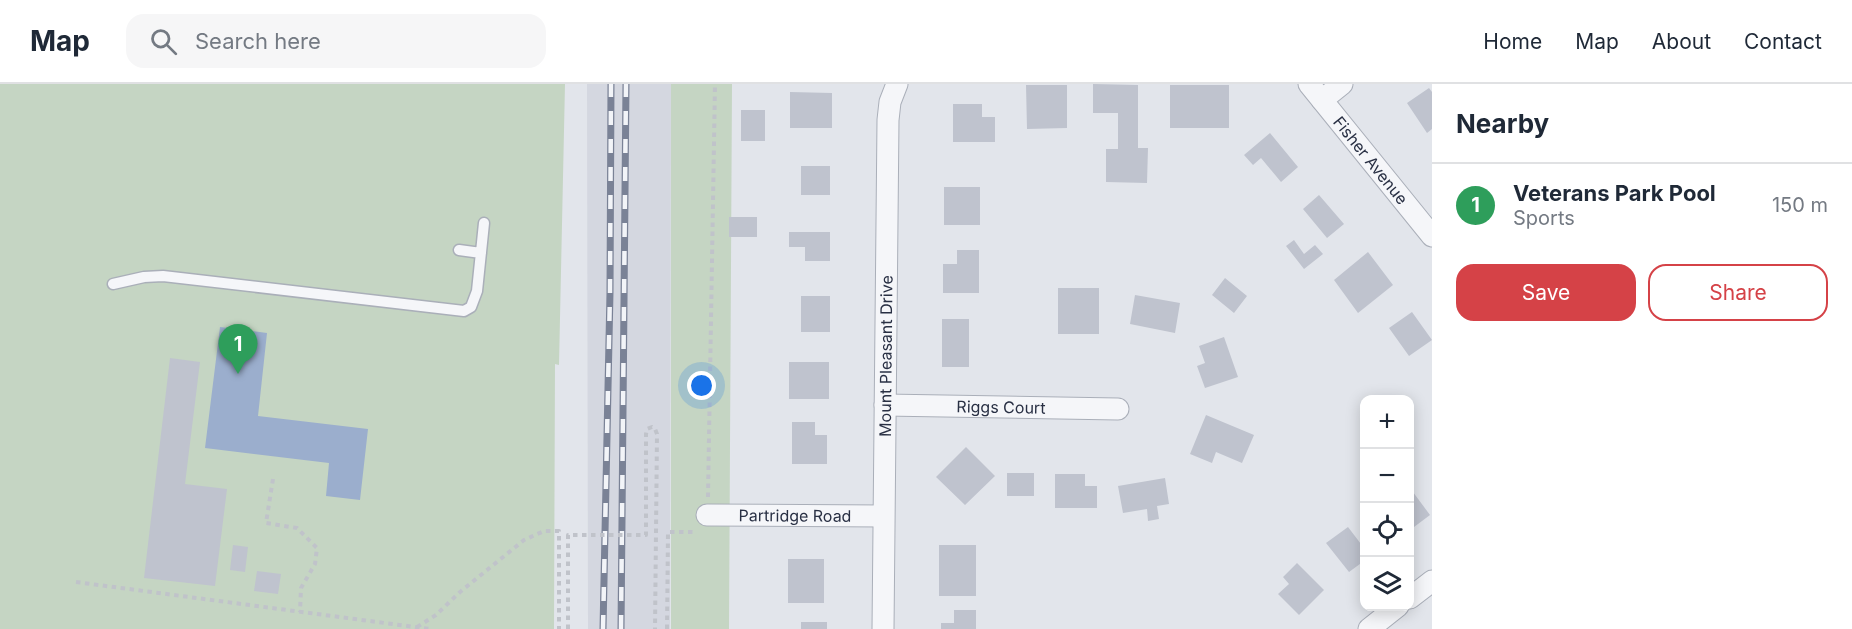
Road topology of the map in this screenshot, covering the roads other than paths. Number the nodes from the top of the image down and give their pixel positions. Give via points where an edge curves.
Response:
1 (897, 84) edge
2 (1342, 84) edge
3 (1316, 92) edge
4 (484, 223) dead end
5 (1432, 236) edge
6 (459, 250) dead end
7 (481, 253) junction
8 (113, 284) dead end
9 (885, 405) junction
10 (1118, 409) dead end
11 (883, 516) junction
12 (707, 524) road end
13 (1432, 581) edge
14 (1414, 595) edge
15 (1392, 611) edge
16 (883, 629) edge
17 (1369, 629) edge

1 - 9 street, Mount Pleasant Drive via 889,111
2 - 3 street
3 - 5 street, Fisher Avenue
4 - 7 lane
6 - 7 lane
7 - 8 lane via 474,302 460,311 163,276
9 - 10 street, Riggs Court
9 - 11 street, Mount Pleasant Drive
11 - 12 street, Partridge Road
11 - 16 street, Mount Pleasant Drive
13 - 14 street
15 - 17 street

